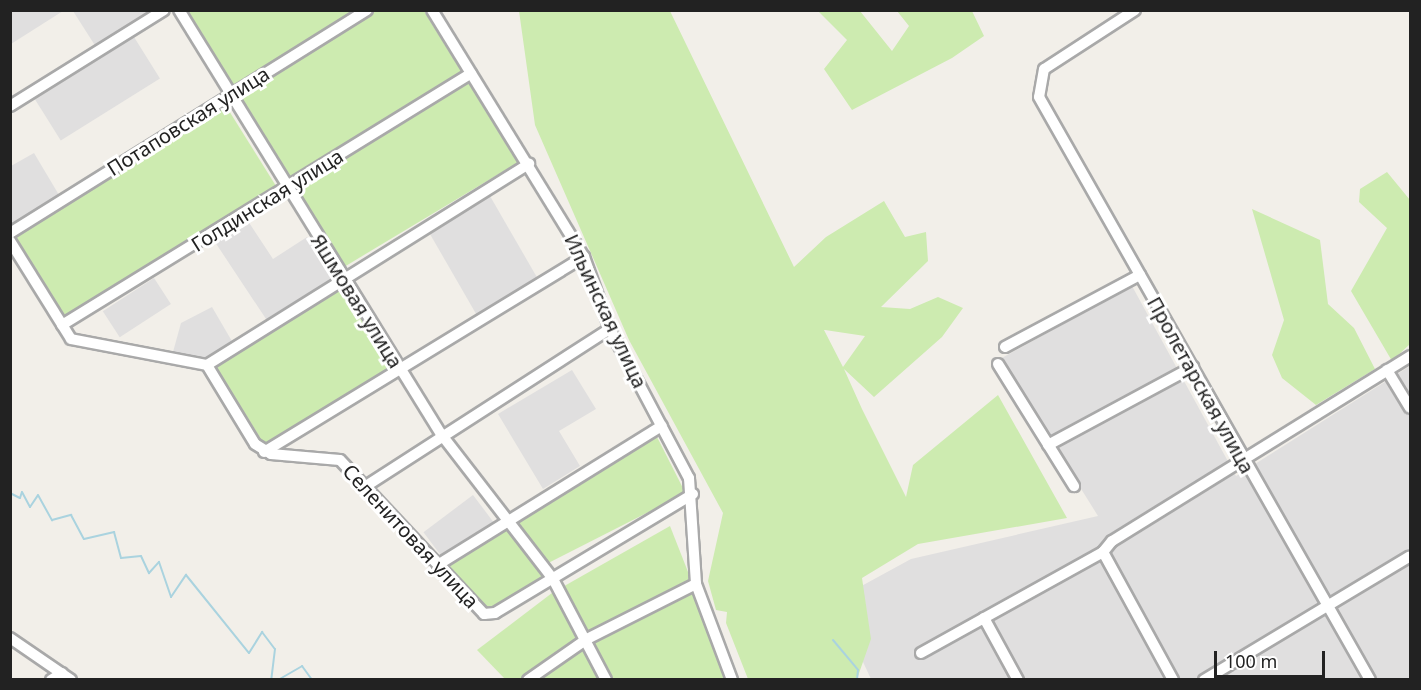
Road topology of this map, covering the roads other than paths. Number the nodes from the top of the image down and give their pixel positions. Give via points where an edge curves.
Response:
1 (164, 10) edge
2 (178, 10) edge
3 (367, 10) edge
4 (432, 10) edge
5 (1135, 10) edge
6 (471, 73) junction
7 (230, 93) junction
8 (10, 106) edge
9 (529, 164) junction
10 (288, 189) junction
11 (10, 233) edge
12 (10, 241) edge
13 (584, 257) junction
14 (1140, 275) junction
15 (343, 278) junction
16 (62, 325) junction
17 (610, 329) junction
18 (1005, 347) dead end
19 (1410, 356) edge
20 (998, 364) dead end
21 (207, 365) junction
22 (1193, 367) junction
23 (400, 369) junction
24 (1388, 370) junction
25 (1410, 408) edge
26 (663, 426) junction
27 (441, 434) junction
28 (1048, 445) junction
29 (264, 452) junction
30 (1242, 461) junction
31 (366, 486) junction
32 (1074, 486) dead end
33 (693, 494) junction
34 (508, 520) junction
35 (1103, 552) junction
36 (1410, 556) edge
37 (439, 564) junction
38 (553, 579) junction
39 (696, 584) junction
40 (1328, 607) junction
41 (984, 618) junction
42 (10, 638) edge
43 (587, 639) junction
44 (921, 652) dead end
45 (66, 676) edge
46 (51, 680) edge
47 (528, 680) edge
48 (606, 680) edge
49 (732, 680) edge
50 (1018, 680) edge
51 (1173, 680) edge
52 (1204, 680) edge
53 (1370, 680) edge

1 - 8 street
2 - 7 street, Яшмовая улица
3 - 7 street, Потаповская улица
4 - 6 street, Ильинская улица
5 - 14 street, Пролетарская улица via 1044,69 1037,87
6 - 9 street, Ильинская улица
6 - 10 street, Голдинская улица
7 - 10 street, Яшмовая улица
7 - 11 street, Потаповская улица
9 - 13 street, Ильинская улица
9 - 15 street
10 - 15 street, Яшмовая улица
10 - 16 street, Голдинская улица
12 - 16 street
13 - 17 street, Ильинская улица
13 - 23 street
14 - 18 street
14 - 22 street, Пролетарская улица
15 - 21 street
15 - 23 street, Яшмовая улица
16 - 21 street via 81,343
17 - 26 street, Ильинская улица
17 - 27 street
19 - 24 street
20 - 28 street
21 - 29 street
22 - 28 street
22 - 30 street, Пролетарская улица
23 - 27 street, Яшмовая улица
23 - 29 street
24 - 25 street
24 - 30 street
26 - 33 street, Ильинская улица
26 - 34 street
27 - 31 street
27 - 34 street, Яшмовая улица
28 - 32 street
29 - 31 street, Селенитовая улица via 340,460
30 - 35 street via 1112,542
30 - 40 street, Пролетарская улица
31 - 37 street, Селенитовая улица
33 - 38 street
33 - 39 street
34 - 37 street
34 - 38 street, Яшмовая улица
35 - 41 street
35 - 51 street
36 - 40 street
37 - 38 street, Селенитовая улица via 484,614 495,613
38 - 43 street, Яшмовая улица
39 - 43 street
39 - 49 street
40 - 52 street
40 - 53 street, Пролетарская улица
41 - 44 street
41 - 50 street
42 - 45 street
43 - 47 street
43 - 48 street, Яшмовая улица
45 - 46 street

